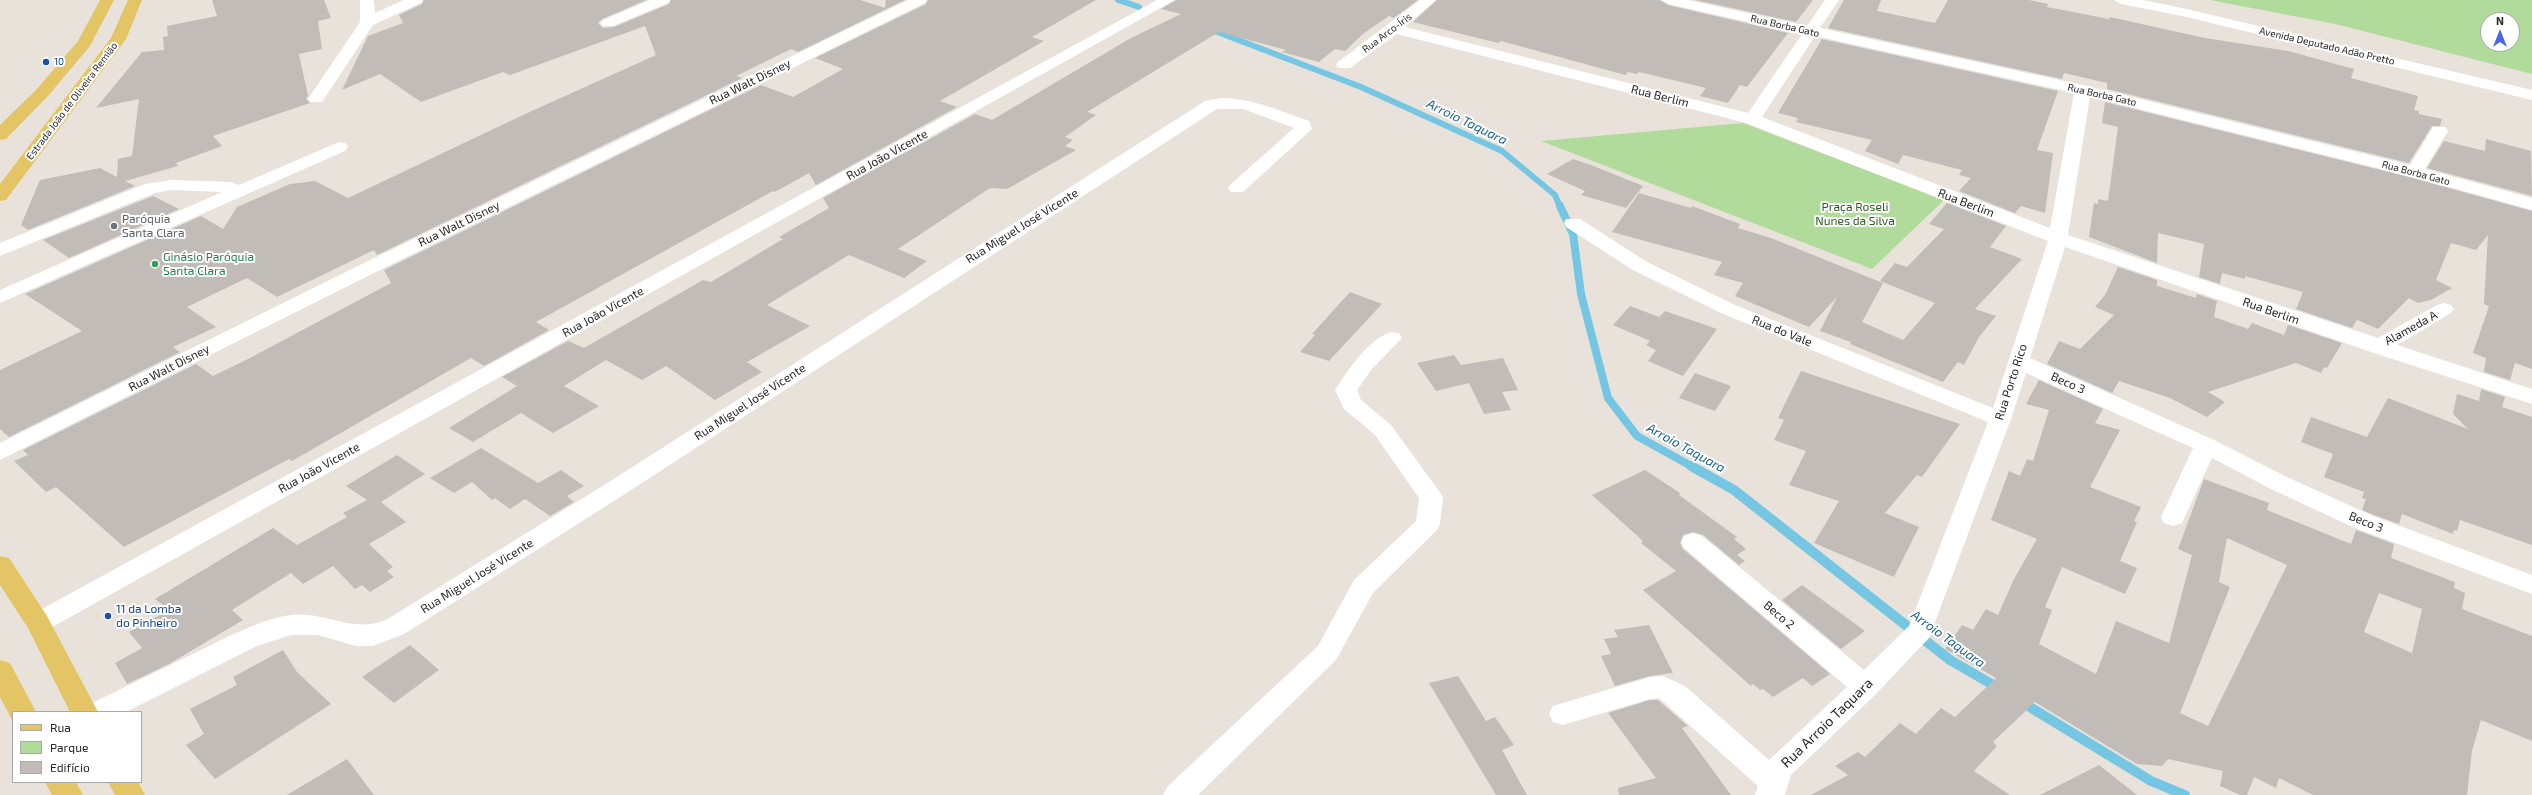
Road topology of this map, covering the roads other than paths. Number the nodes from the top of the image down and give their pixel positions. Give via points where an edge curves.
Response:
1 (107, 0) edge
2 (135, 0) edge
3 (367, 0) edge
4 (416, 0) edge
5 (663, 0) edge
6 (1168, 0) edge
7 (1429, 0) edge
8 (1668, 0) edge
9 (1832, 0) edge
10 (2121, 0) edge
11 (906, 2) edge
12 (368, 22) junction
13 (608, 23) dead end
14 (1394, 30) junction
15 (1810, 32) junction
16 (1344, 64) dead end
17 (2083, 90) junction
18 (2532, 95) edge
19 (316, 99) dead end
20 (1752, 119) junction
21 (2439, 131) dead end
22 (0, 134) edge
23 (340, 147) dead end
24 (2415, 172) junction
25 (231, 187) dead end
26 (1237, 188) dead end
27 (0, 196) edge
28 (2532, 204) edge
29 (1574, 223) dead end
30 (2058, 238) junction
31 (0, 250) edge
32 (0, 297) edge
33 (2444, 309) dead end
34 (1392, 338) dead end
35 (2378, 347) junction
36 (2018, 361) junction
37 (2532, 397) edge
38 (2000, 419) junction
39 (2206, 445) junction
40 (0, 452) edge
41 (2173, 517) dead end
42 (1693, 542) dead end
43 (0, 565) edge
44 (2532, 585) edge
45 (38, 623) junction
46 (1895, 657) joint
47 (0, 672) edge
48 (1865, 687) junction
49 (21, 711) edge
50 (83, 711) edge
51 (102, 711) edge
52 (1563, 714) dead end
53 (61, 783) edge
54 (124, 783) edge
55 (1772, 789) edge
56 (68, 795) edge
57 (130, 795) edge
58 (1178, 795) edge

1 - 22 main road via 85,43 42,93
2 - 27 main road, Estrada João de Oliveira Remião via 118,39
3 - 12 street
4 - 12 street
5 - 13 street
6 - 45 street, Rua João Vicente
7 - 14 street, Rua Arco-Íris
8 - 15 street, Rua Borba Gato
9 - 15 street
10 - 18 street, Avenida Deputado Adão Pretto
11 - 40 street, Rua Walt Disney
12 - 19 street
14 - 16 street, Rua Arco-Íris
14 - 20 street, Rua Berlim
15 - 17 street, Rua Borba Gato
15 - 20 street
17 - 24 street, Rua Borba Gato
17 - 30 street, Rua Porto Rico
20 - 30 street, Rua Berlim
21 - 24 street
23 - 32 street
24 - 28 street, Rua Borba Gato
25 - 31 street via 172,185 152,188
26 - 51 street, Rua Miguel José Vicente via 1303,129 1303,125 1234,101 1221,101 1211,105 617,488 394,627 373,636 356,636 318,625 290,625 248,639
29 - 38 street, Rua do Vale via 1640,266 1728,309
30 - 35 street, Rua Berlim
30 - 36 street, Rua Porto Rico
33 - 35 street, Alameda A
34 - 58 street via 1364,364 1346,390 1352,404 1383,430 1431,497 1428,524 1363,587 1327,653
35 - 37 street, Rua Berlim
36 - 38 street, Rua Porto Rico
36 - 39 street, Beco 3
38 - 46 street, Rua Porto Rico via 1920,631
39 - 41 street
39 - 44 street, Beco 3 via 2279,483 2364,522
42 - 48 street, Beco 2
43 - 45 main road
45 - 50 main road
46 - 48 street, Rua Arroio Taquara
47 - 49 main road
48 - 55 street, Rua Arroio Taquara via 1779,768
52 - 55 street via 1650,688 1663,687 1675,694
53 - 56 main road
54 - 57 main road

